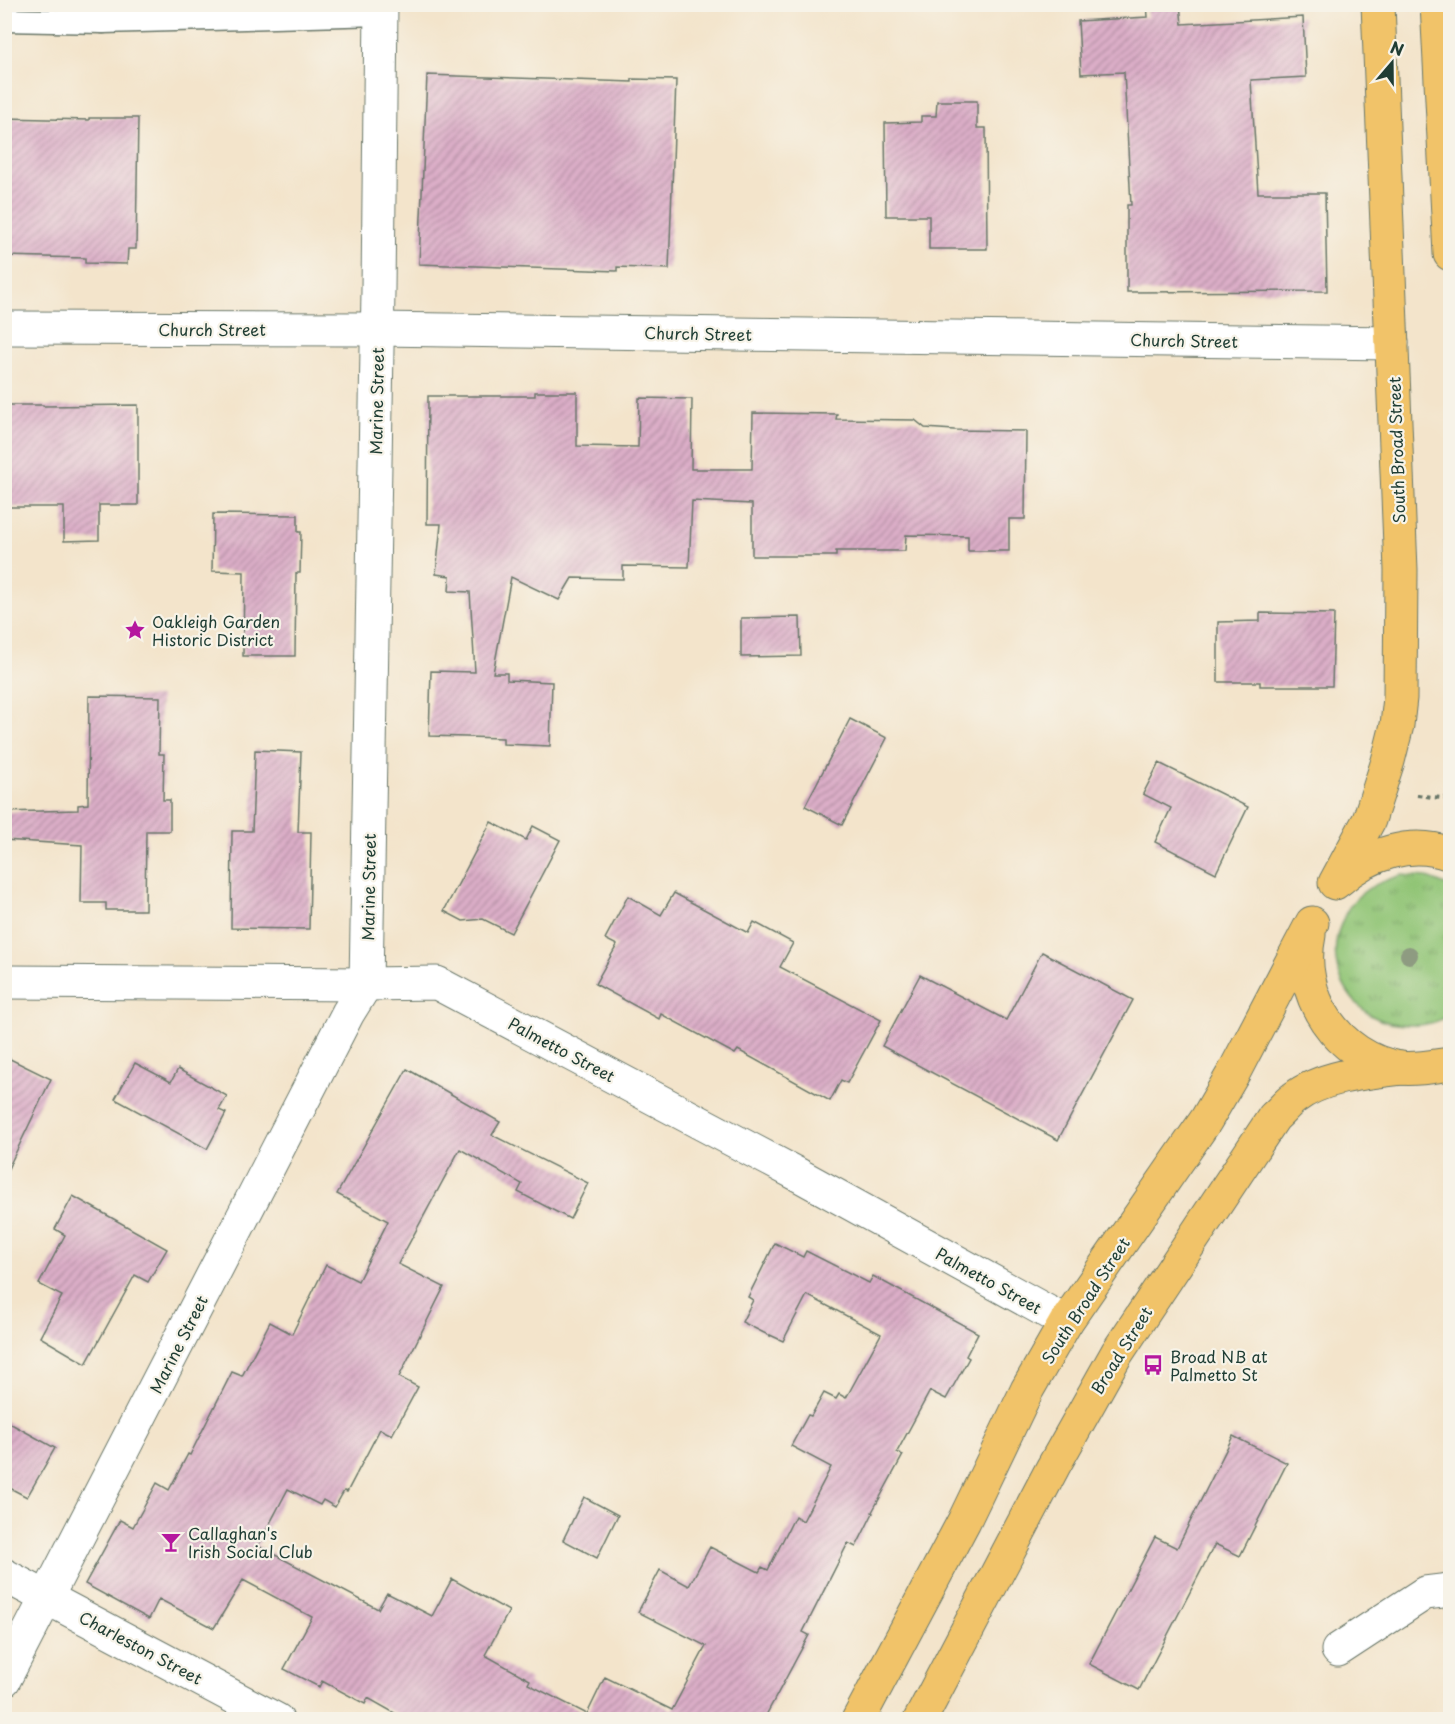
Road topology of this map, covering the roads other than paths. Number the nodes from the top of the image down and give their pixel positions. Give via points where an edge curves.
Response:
1 (1378, 4) edge
2 (1437, 4) edge
3 (381, 9) edge
4 (103, 13) edge
5 (4, 20) edge
6 (1446, 80) edge
7 (1450, 254) edge
8 (4, 328) edge
9 (378, 329) junction
10 (1392, 343) junction
11 (1450, 854) edge
12 (1335, 883) junction
13 (1312, 923) junction
14 (4, 982) edge
15 (366, 984) junction
16 (1450, 1064) edge
17 (1402, 1068) junction
18 (1066, 1322) junction
19 (4, 1575) edge
20 (1450, 1590) edge
21 (47, 1598) junction
22 (1338, 1650) dead end
23 (4, 1680) edge
24 (277, 1719) edge
25 (858, 1719) edge
26 (920, 1719) edge

1 - 10 main road, South Broad Street
2 - 6 main road
3 - 4 lane
3 - 9 street, Marine Street
4 - 5 lane
6 - 7 main road
8 - 9 street, Church Street
9 - 10 street, Church Street
9 - 15 street, Marine Street
10 - 12 main road, South Broad Street via 1401,570 1400,698 1388,760 1369,820
11 - 12 main road via 1420,848 1396,849 1353,868
12 - 13 main road
13 - 17 main road via 1306,970 1321,1014 1353,1049 1377,1062
13 - 18 main road, South Broad Street via 1206,1120
14 - 15 street, Palmetto Street
15 - 18 street, Palmetto Street via 437,983
15 - 21 street, Marine Street
16 - 17 main road, Broad Street
17 - 26 main road, Broad Street via 1337,1078 1315,1086 1296,1096 1274,1118 1117,1353
18 - 25 main road, South Broad Street
19 - 21 street, Charleston Street
20 - 22 street via 1425,1593
21 - 23 street, Marine Street
21 - 24 street, Charleston Street

